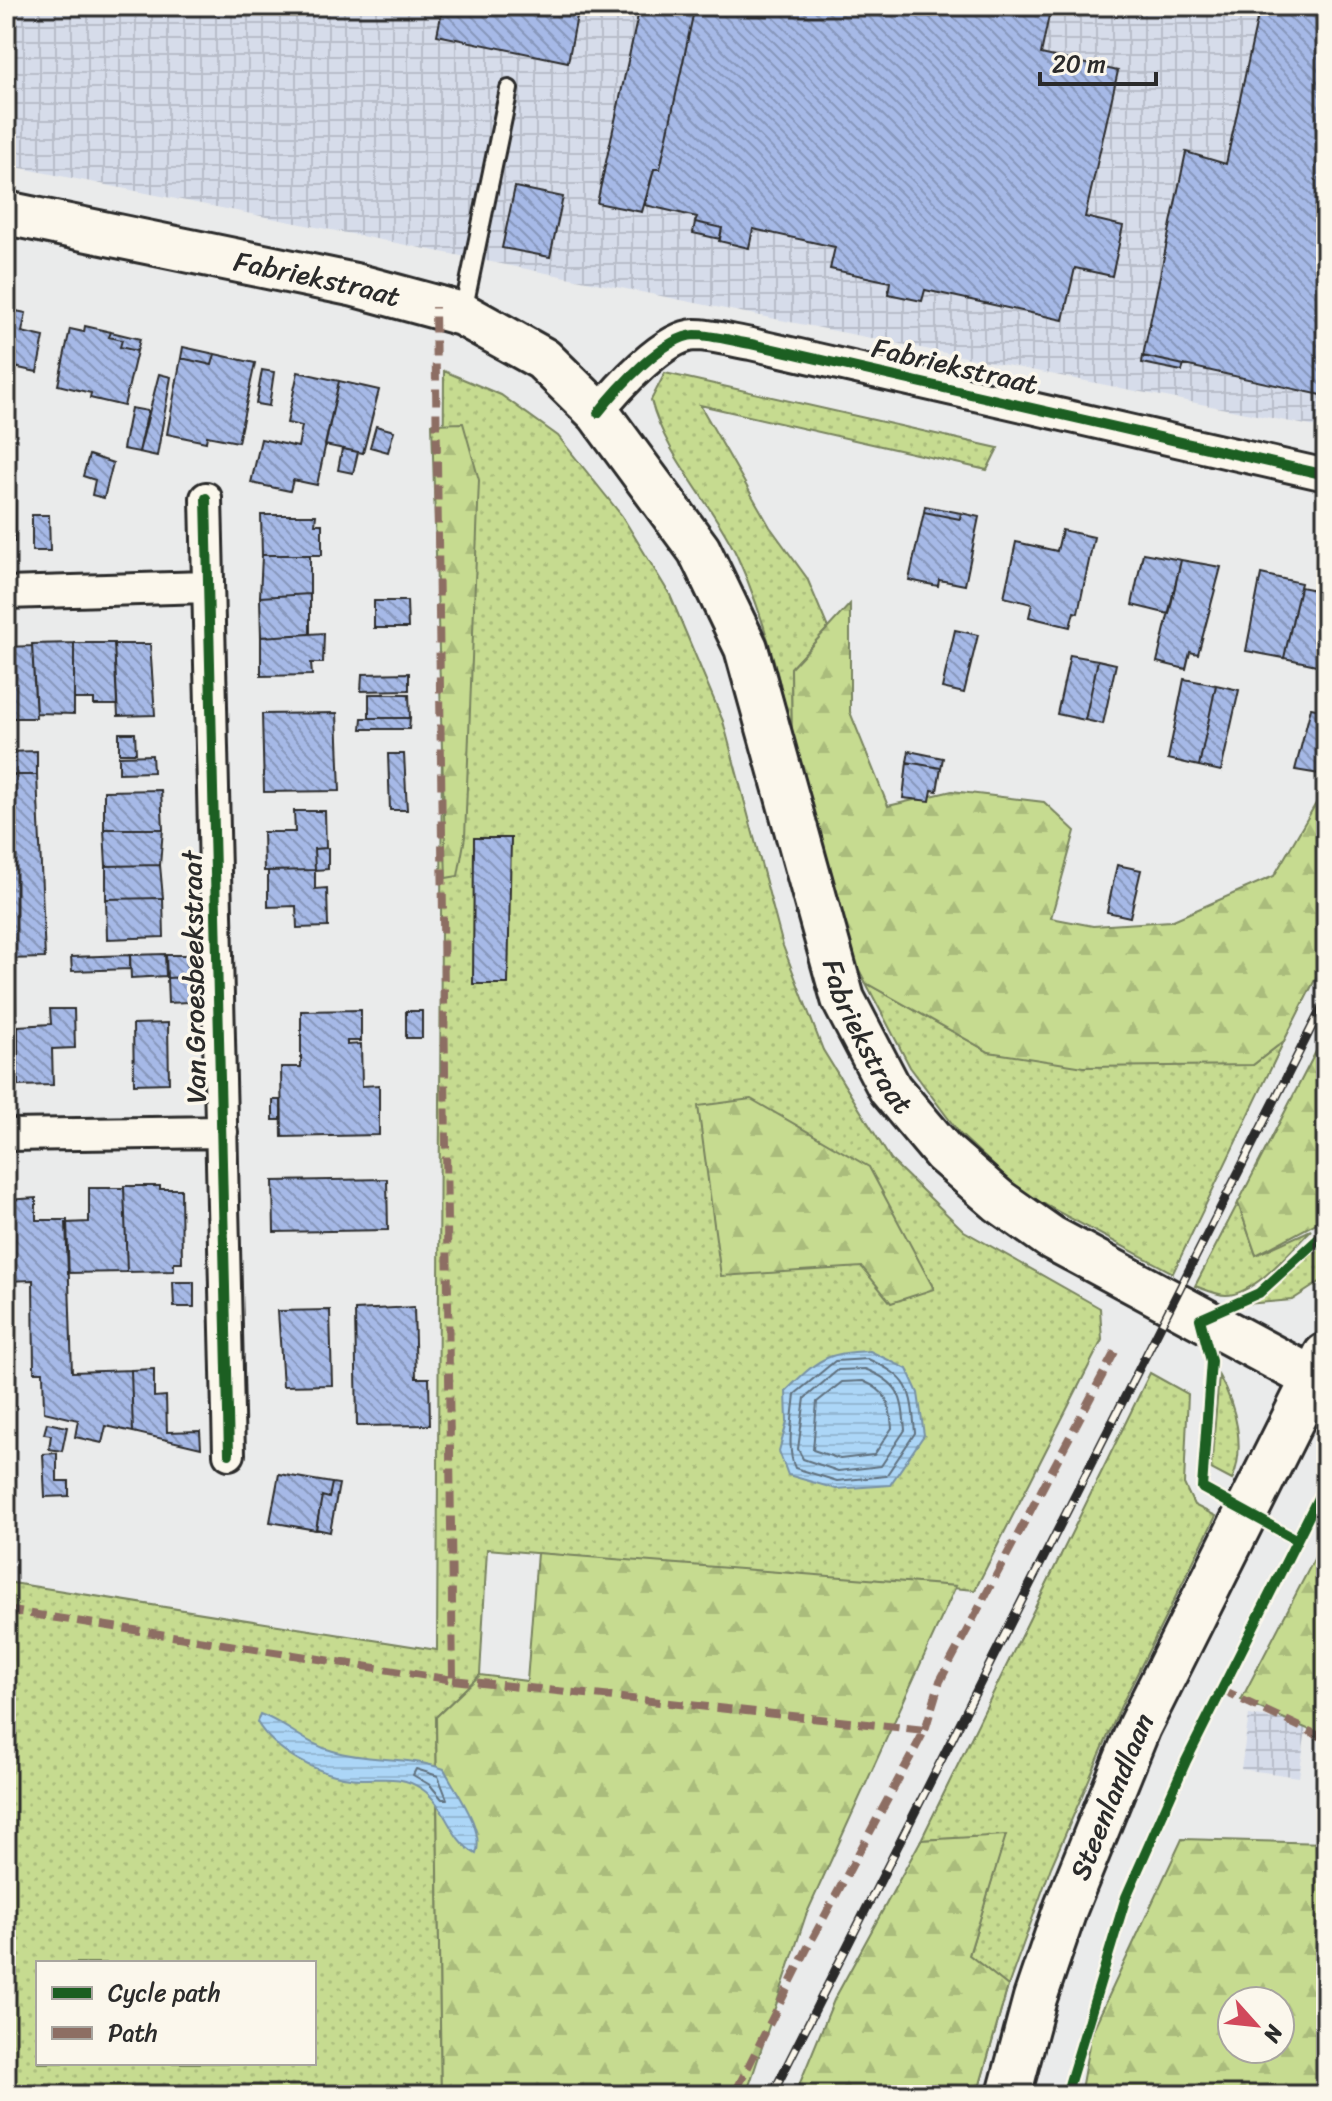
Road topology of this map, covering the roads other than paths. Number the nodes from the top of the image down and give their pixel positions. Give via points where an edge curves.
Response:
1 (509, 89) dead end
2 (6, 213) edge
3 (462, 314) junction
4 (598, 413) junction
5 (1326, 475) edge
6 (206, 498) dead end
7 (206, 587) junction
8 (6, 593) edge
9 (222, 1132) junction
10 (6, 1135) edge
11 (1320, 1366) edge
12 (229, 1454) dead end
13 (1009, 2095) edge

1 - 3 lane
2 - 3 main road, Fabriekstraat via 355,285
3 - 4 main road, Fabriekstraat via 543,359
4 - 5 street, Fabriekstraat via 622,383 658,353 692,335
4 - 11 main road, Fabriekstraat via 699,550 746,648 843,999 890,1089 944,1153 1050,1237
6 - 7 street, Van Groesbeekstraat
7 - 8 street
7 - 9 street, Van Groesbeekstraat
9 - 10 street
9 - 12 street, Van Groesbeekstraat
11 - 13 main road, Steenlandlaan via 1139,1727 1066,1907

